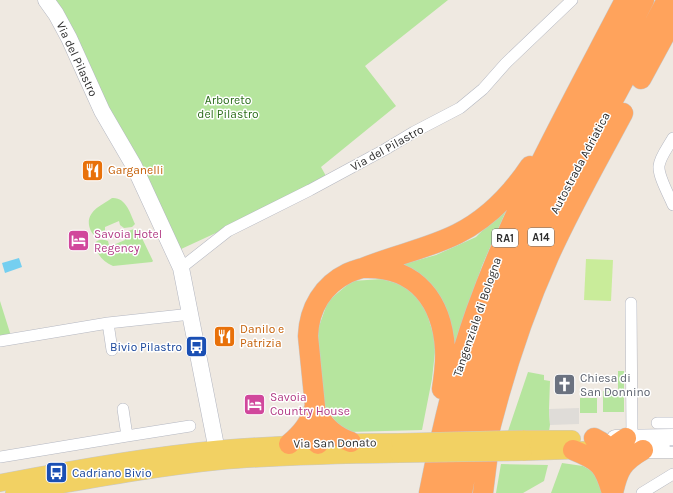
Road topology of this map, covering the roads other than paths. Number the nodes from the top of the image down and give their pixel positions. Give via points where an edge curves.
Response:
1 (46, 0) edge
2 (572, 0) edge
3 (625, 0) edge
4 (644, 0) edge
5 (667, 0) edge
6 (673, 20) edge
7 (576, 96) junction
8 (673, 138) edge
9 (673, 205) edge
10 (181, 268) junction
11 (360, 268) junction
12 (631, 303) dead end
13 (191, 314) junction
14 (108, 323) junction
15 (0, 341) edge
16 (112, 350) dead end
17 (123, 409) dead end
18 (316, 413) junction
19 (492, 419) junction
20 (657, 423) dead end
21 (673, 423) edge
22 (190, 426) dead end
23 (126, 436) junction
24 (673, 437) edge
25 (594, 438) joint
26 (351, 442) junction
27 (289, 444) junction
28 (628, 444) junction
29 (523, 445) junction
30 (400, 448) junction
31 (318, 450) junction
32 (573, 450) junction
33 (673, 450) edge
34 (218, 455) junction
35 (0, 457) edge
36 (673, 474) edge
37 (612, 484) edge
38 (5, 487) edge
39 (434, 493) edge
40 (462, 493) edge
41 (476, 493) edge
42 (483, 493) edge
43 (642, 493) edge

1 - 10 street, Via del Pilastro via 69,38 102,111 134,166
2 - 10 street, Via del Pilastro via 483,89 460,108 310,190 228,231
3 - 7 highway, Tangenziale di Bologna / RA1
4 - 39 highway, Autostrada Adriatica / A14 via 546,185 504,277 471,372 449,460
5 - 40 highway, Autostrada Adriatica / A14 via 539,242 507,322 488,383 474,430
6 - 19 highway via 549,254 513,348
7 - 11 highway via 525,173 502,200 483,217 444,240
7 - 39 highway, Tangenziale di Bologna / RA1 via 535,174 476,312 450,397
8 - 9 street via 659,167
10 - 13 street, Via del Pilastro
11 - 18 highway via 328,287 319,297 310,316 308,336
11 - 39 highway via 388,270 411,279 428,294 439,318 445,361 436,425
12 - 28 street
13 - 14 street
13 - 34 street, Via del Pilastro
14 - 15 street
14 - 16 street
17 - 23 street
18 - 26 highway via 339,438
18 - 27 highway via 303,431
18 - 31 highway via 312,438
19 - 41 highway
19 - 42 highway
20 - 21 street
22 - 23 street
23 - 35 street
24 - 28 street, Via San Donato
25 - 28 highway via 602,442
25 - 29 main road, Via San Donato
26 - 30 main road, Via San Donato
26 - 31 main road, Via San Donato
27 - 31 main road, Via San Donato
27 - 34 main road, Via San Donato
28 - 32 main road, Via San Donato
28 - 33 street, Via San Donato
28 - 37 highway via 626,461
28 - 37 highway via 606,458
29 - 30 main road, Via San Donato, bridge
29 - 32 main road, Via San Donato
30 - 31 main road, Via San Donato
31 - 34 main road, Via San Donato via 276,457
32 - 37 highway via 596,461
34 - 38 main road, Via San Donato via 132,472
36 - 43 street

